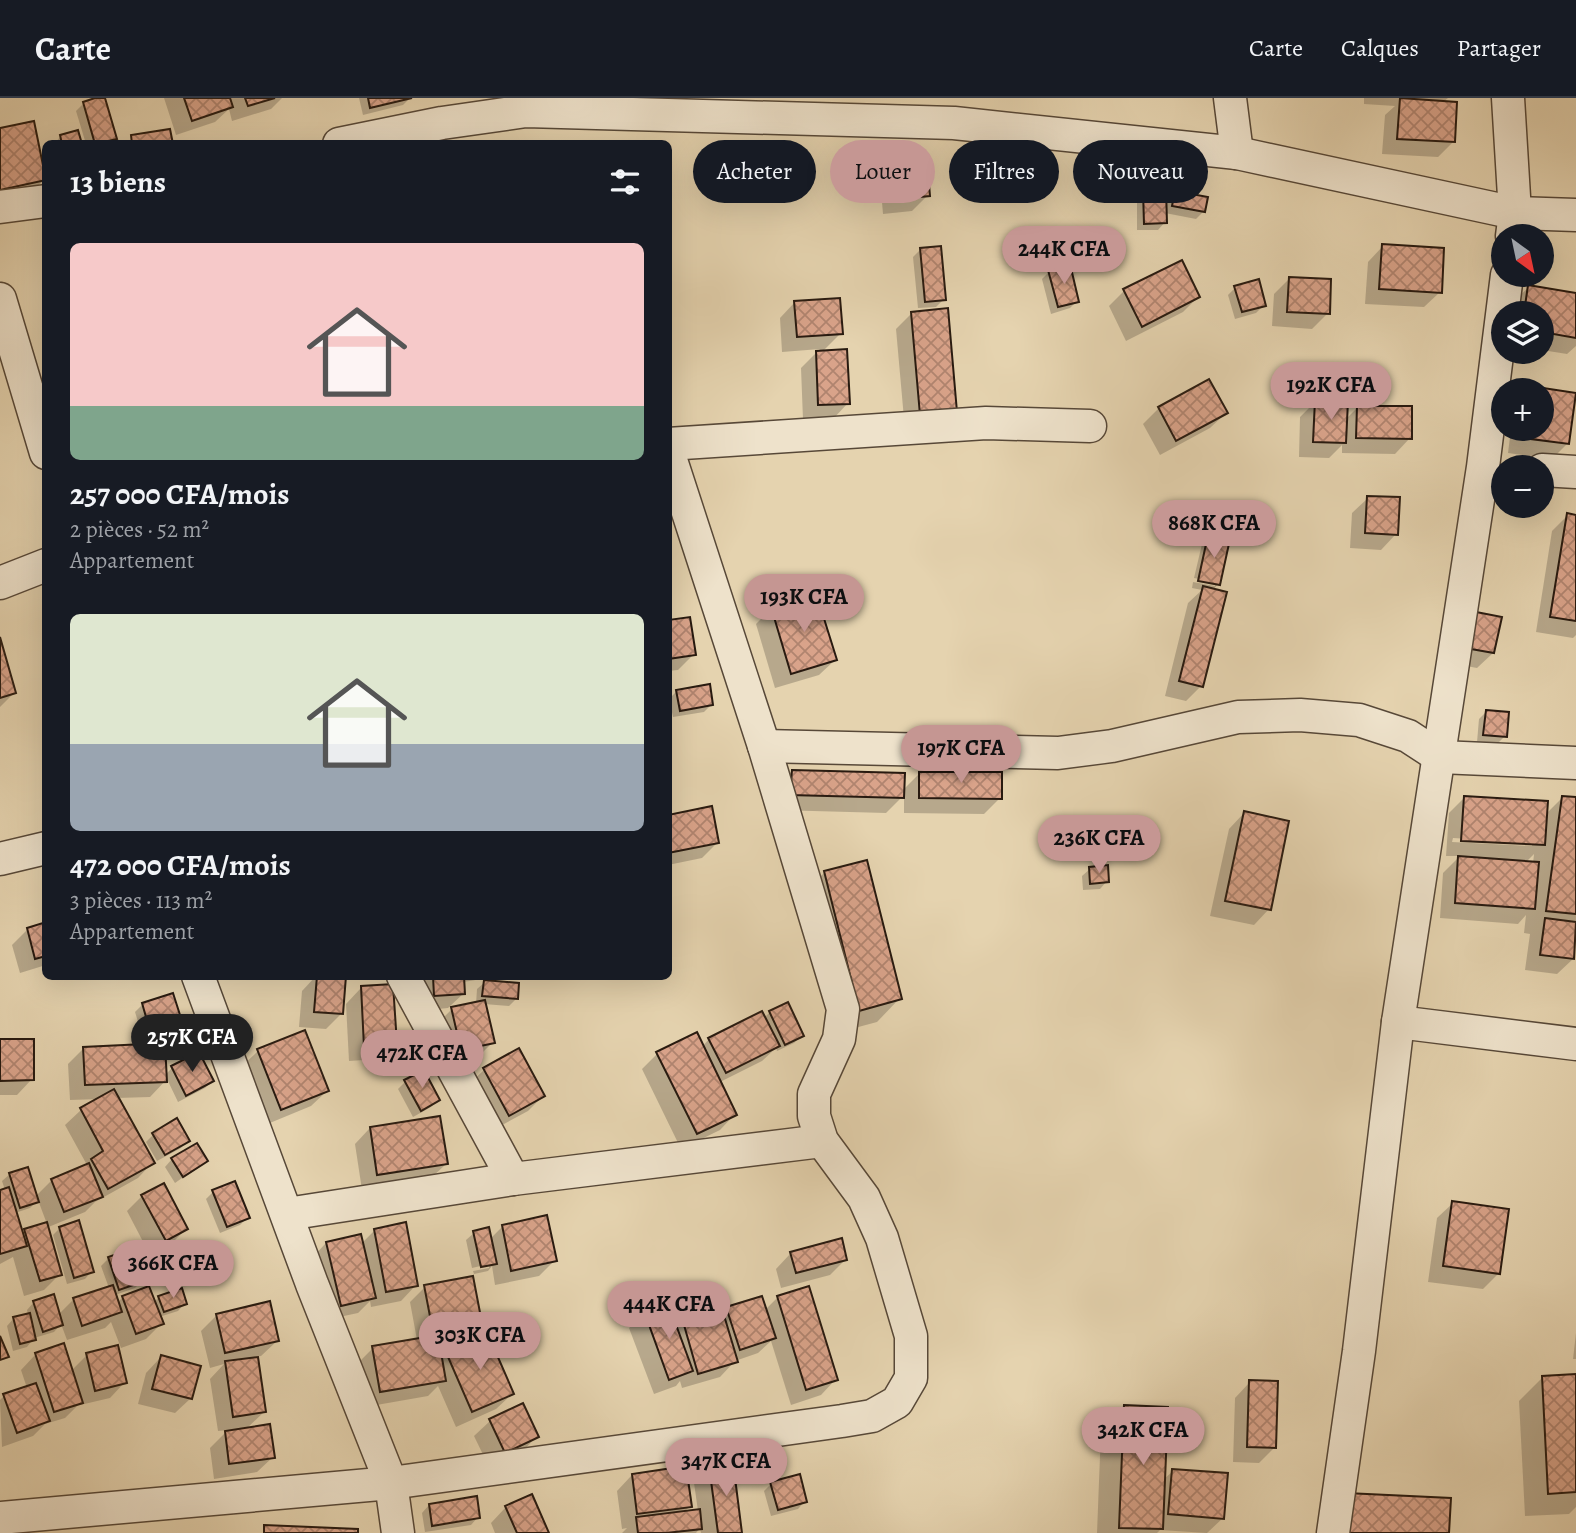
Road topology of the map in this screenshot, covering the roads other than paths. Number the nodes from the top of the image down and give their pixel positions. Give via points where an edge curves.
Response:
1 (1230, 98) edge
2 (1508, 98) edge
3 (952, 110) edge
4 (630, 119) edge
5 (359, 140) edge
6 (1237, 153) junction
7 (42, 202) edge
8 (0, 207) edge
9 (1576, 215) edge
10 (1509, 224) edge
11 (1513, 224) edge
12 (1519, 224) edge
13 (1506, 287) edge
14 (0, 299) edge
15 (1090, 426) dead end
16 (42, 440) edge
17 (672, 444) edge
18 (1494, 455) edge
19 (672, 463) edge
20 (1554, 471) edge
21 (1576, 472) edge
22 (1491, 479) edge
23 (42, 567) edge
24 (0, 583) edge
25 (764, 746) junction
26 (1440, 757) junction
27 (1576, 763) edge
28 (42, 849) edge
29 (0, 859) edge
30 (199, 980) edge
31 (405, 980) edge
32 (1398, 1022) junction
33 (1576, 1044) edge
34 (822, 1141) junction
35 (513, 1179) junction
36 (287, 1214) junction
37 (391, 1483) junction
38 (0, 1518) edge
39 (398, 1533) edge
40 (1333, 1533) edge

1 - 6 street
2 - 11 street
3 - 4 street
3 - 6 street
4 - 5 street via 526,111
6 - 10 street
7 - 8 street
9 - 12 street
13 - 18 street
14 - 16 street
15 - 17 street via 986,424
19 - 25 street
20 - 21 street
22 - 26 street
23 - 24 street
25 - 26 street via 1058,753 1112,746 1238,717 1300,715 1359,720 1408,736
25 - 34 street via 843,1009 839,1038 814,1094 814,1116
26 - 27 street
26 - 32 street
28 - 29 street
30 - 36 street
31 - 35 street
32 - 33 street
32 - 40 street
34 - 35 street
34 - 37 street via 864,1198 878,1228 911,1336 912,1378 897,1402 872,1416 852,1420
35 - 36 street
36 - 37 street
37 - 38 street
37 - 39 street

